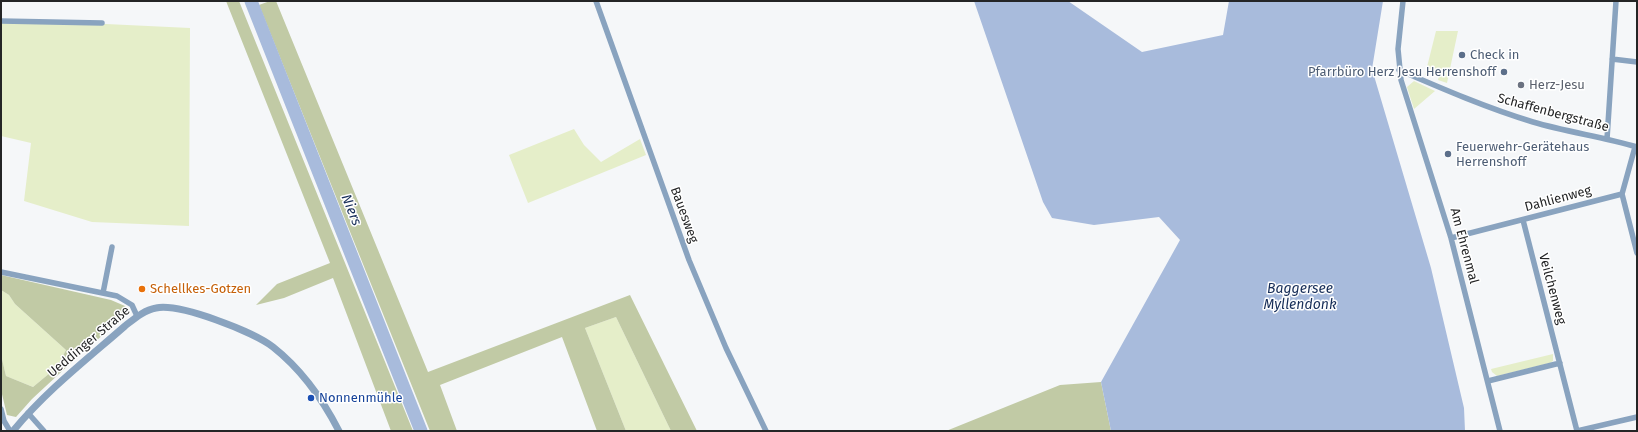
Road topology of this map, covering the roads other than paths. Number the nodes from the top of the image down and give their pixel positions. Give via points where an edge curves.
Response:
1 (596, 1) edge
2 (1403, 1) edge
3 (1616, 1) edge
4 (1, 21) edge
5 (102, 23) dead end
6 (1612, 59) junction
7 (1637, 62) edge
8 (1399, 70) junction
9 (1607, 139) junction
10 (1636, 147) edge
11 (1622, 194) junction
12 (1523, 220) junction
13 (1451, 238) junction
14 (112, 247) dead end
15 (1637, 253) edge
16 (1, 272) edge
17 (103, 293) junction
18 (137, 316) junction
19 (1560, 363) junction
20 (1488, 382) junction
21 (1, 409) edge
22 (28, 413) junction
23 (1637, 417) edge
24 (10, 431) edge
25 (13, 431) edge
26 (44, 431) edge
27 (339, 431) edge
28 (766, 431) edge
29 (1500, 431) edge
30 (1577, 431) edge

1 - 28 street, Bauesweg via 689,260 726,348
2 - 8 street, Am Ehrenmal via 1398,49
3 - 6 street
4 - 5 street
6 - 7 street
6 - 9 street
8 - 9 street, Schaffenbergstraße via 1491,109 1540,124
8 - 13 street, Am Ehrenmal
9 - 10 street, Schaffenbergstraße
10 - 11 street
11 - 12 street, Dahlienweg
11 - 15 street
12 - 13 street, Dahlienweg
12 - 19 street, Veilchenweg
13 - 20 street, Am Ehrenmal
14 - 17 street
16 - 17 street
17 - 18 street via 126,300 132,305
18 - 22 street, Ueddinger Straße via 51,389
18 - 27 street, Ueddinger Straße via 155,308 166,307 210,318 242,330 273,347 300,372 327,409
19 - 20 street
19 - 30 street, Veilchenweg
20 - 29 street, Am Ehrenmal
21 - 24 street
22 - 25 street, Ueddinger Straße
22 - 26 street
23 - 30 street

